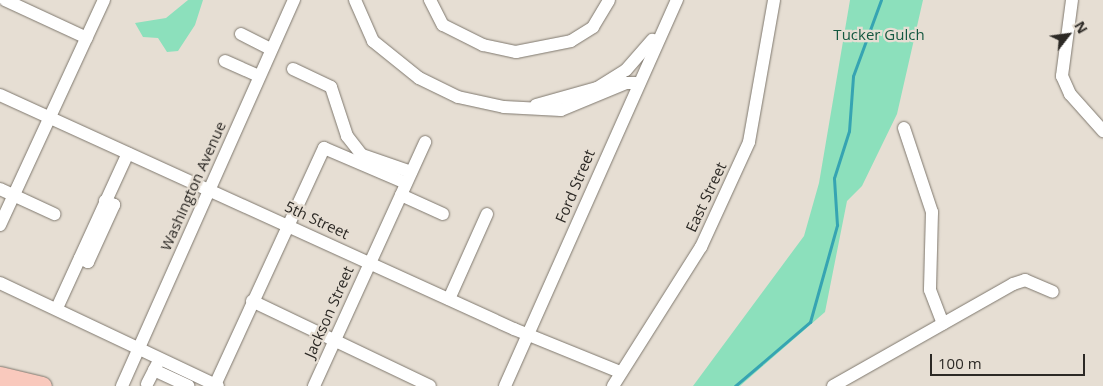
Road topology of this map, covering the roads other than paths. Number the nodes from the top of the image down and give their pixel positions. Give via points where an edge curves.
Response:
1 (5, 0) edge
2 (104, 0) edge
3 (294, 0) edge
4 (355, 0) edge
5 (430, 0) edge
6 (609, 0) edge
7 (677, 0) edge
8 (774, 0) edge
9 (1072, 0) edge
10 (662, 31) junction
11 (241, 34) dead end
12 (87, 38) junction
13 (271, 49) junction
14 (225, 61) dead end
15 (293, 69) dead end
16 (259, 76) junction
17 (637, 83) junction
18 (0, 94) edge
19 (529, 107) junction
20 (51, 117) junction
21 (904, 128) dead end
22 (1103, 131) edge
23 (425, 142) dead end
24 (128, 153) junction
25 (406, 183) junction
26 (0, 189) edge
27 (210, 189) junction
28 (15, 196) junction
29 (54, 214) dead end
30 (443, 214) dead end
31 (487, 214) dead end
32 (287, 224) junction
33 (0, 225) edge
34 (369, 262) junction
35 (0, 283) edge
36 (1053, 292) dead end
37 (449, 299) junction
38 (252, 301) junction
39 (57, 308) junction
40 (943, 324) junction
41 (528, 333) junction
42 (336, 340) junction
43 (138, 350) junction
44 (157, 365) junction
45 (620, 372) junction
46 (0, 376) edge
47 (124, 381) edge
48 (211, 384) edge
49 (147, 385) edge
50 (42, 386) edge
51 (188, 386) edge
52 (314, 386) edge
53 (430, 386) edge
54 (505, 386) edge
55 (613, 386) edge
56 (833, 386) edge

1 - 12 street
2 - 12 street
3 - 13 street, Washington Avenue
4 - 19 street via 373,41 420,78 479,103
5 - 6 street via 444,25 483,45 516,52 571,41 593,27
7 - 10 street, Ford Street
8 - 45 street, East Street via 749,142 701,247
9 - 22 street via 1062,76 1070,94
10 - 17 street, Ford Street
10 - 19 street via 626,70 597,88
11 - 13 street
12 - 20 street
13 - 16 street, Washington Avenue
14 - 16 street
15 - 25 street via 331,87 347,136 362,155
16 - 27 street, Washington Avenue
17 - 19 street via 626,83 561,110
17 - 41 street, Ford Street
18 - 20 street, 5th Street
20 - 24 street, 5th Street
20 - 28 street
21 - 40 street via 932,212 930,290
23 - 25 street, Jackson Street
24 - 27 street, 5th Street
24 - 39 street via 105,201 114,205 88,262 80,258
25 - 30 street
25 - 32 street via 324,148
25 - 34 street, Jackson Street
26 - 28 street
27 - 32 street, 5th Street
27 - 43 street, Washington Avenue
28 - 29 street
28 - 33 street
31 - 37 street
32 - 34 street, 5th Street
32 - 38 street
34 - 37 street, 5th Street
34 - 42 street, Jackson Street
35 - 39 street
36 - 40 street via 1025,280
37 - 41 street, 5th Street
38 - 42 street
38 - 48 street
39 - 43 street via 124,338
40 - 56 street
41 - 45 street, 5th Street
41 - 54 street, Ford Street
42 - 52 street, Jackson Street
42 - 53 street
43 - 44 street
43 - 47 street, Washington Avenue
44 - 48 street
44 - 49 street
44 - 51 street
45 - 55 street, East Street
46 - 50 highway
47 - 49 street

